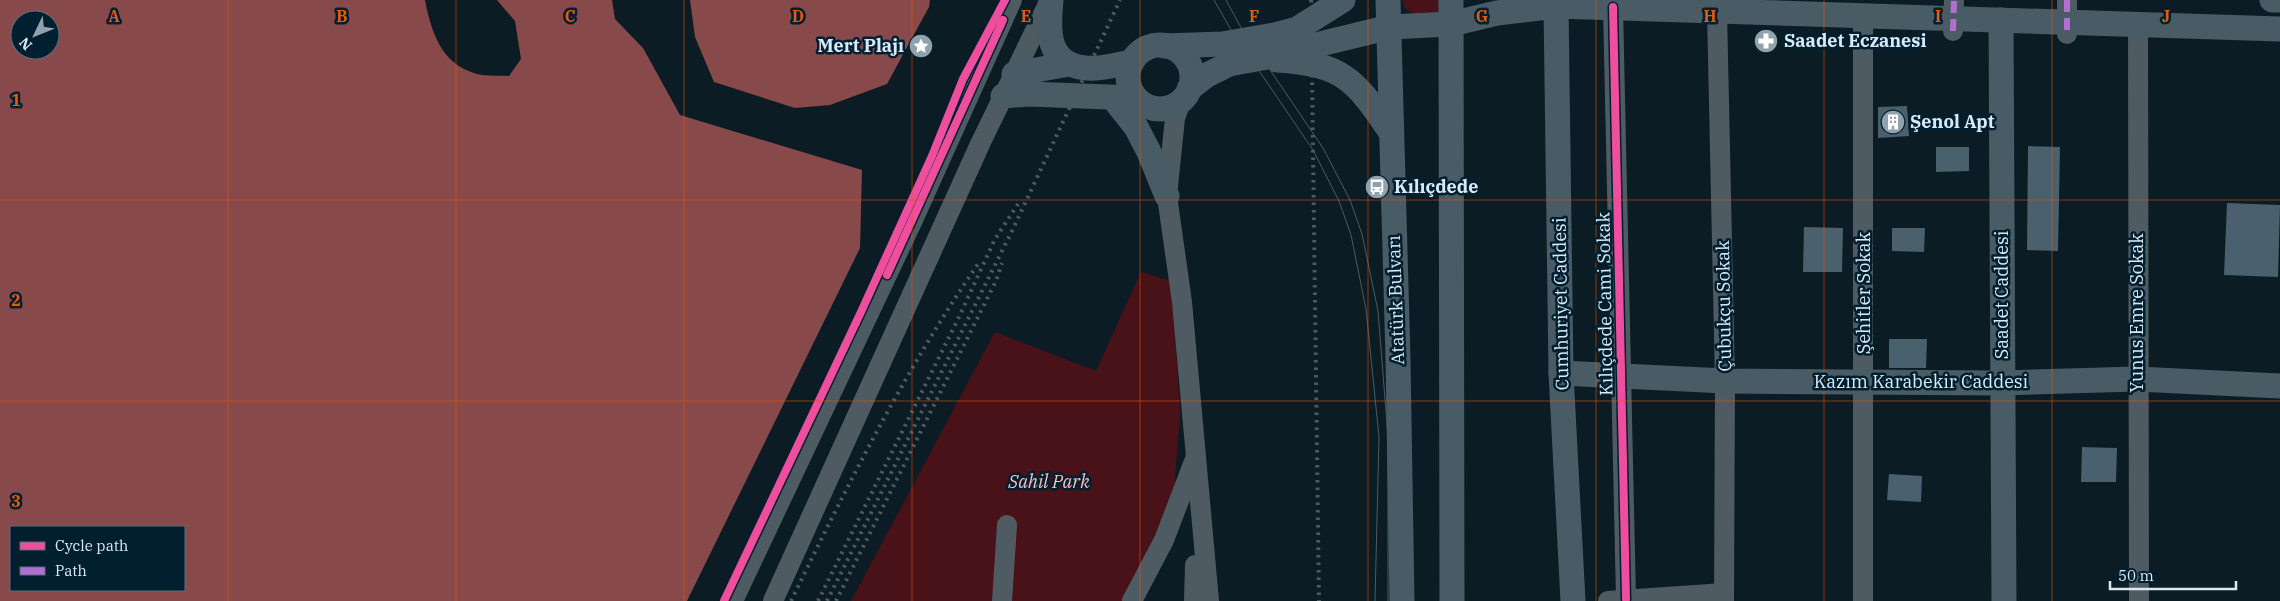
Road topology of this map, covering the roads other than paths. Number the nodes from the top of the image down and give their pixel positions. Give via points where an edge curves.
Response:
1 (1012, 0) edge
2 (1051, 0) edge
3 (1343, 0) edge
4 (1388, 0) edge
5 (2272, 0) edge
6 (2280, 0) edge
7 (1556, 6) junction
8 (1613, 7) junction
9 (1717, 10) junction
10 (1451, 12) edge
11 (1863, 15) junction
12 (1954, 16) edge
13 (2067, 19) edge
14 (2001, 20) junction
15 (2138, 24) junction
16 (1390, 27) junction
17 (2280, 29) edge
18 (1165, 46) junction
19 (1262, 58) junction
20 (1132, 62) junction
21 (1069, 64) junction
22 (1014, 74) junction
23 (1186, 94) junction
24 (1003, 96) junction
25 (1124, 98) junction
26 (1390, 131) junction
27 (1167, 196) junction
28 (1561, 372) junction
29 (1622, 374) junction
30 (2137, 379) junction
31 (1725, 381) junction
32 (1864, 383) junction
33 (2002, 383) junction
34 (2280, 386) edge
35 (1197, 454) junction
36 (1007, 525) dead end
37 (1202, 536) junction
38 (1724, 597) edge
39 (1617, 600) edge
40 (733, 601) edge
41 (773, 601) edge
42 (1002, 601) edge
43 (1132, 601) edge
44 (1194, 601) edge
45 (1209, 601) edge
46 (1402, 601) edge
47 (1452, 601) edge
48 (1573, 601) edge
49 (1863, 601) edge
50 (2004, 601) edge
51 (2139, 601) edge

1 - 40 street via 913,220
2 - 21 main road via 1048,25 1051,41 1057,54
2 - 22 street
3 - 18 main road via 1297,29 1274,35 1222,44
4 - 16 main road, Atatürk Bulvarı
5 - 6 main road
7 - 8 main road
7 - 10 main road via 1497,13
7 - 28 main road, Cumhuriyet Caddesi
8 - 9 main road
8 - 29 street, Kılıçdede Cami Sokak
9 - 11 main road
9 - 31 street, Çubukçu Sokak
10 - 16 main road
10 - 47 main road
11 - 12 main road
11 - 32 street, Şehitler Sokak
12 - 14 main road
13 - 14 main road
13 - 15 main road
14 - 33 main road, Saadet Caddesi
15 - 17 main road
15 - 30 street, Yunus Emre Sokak
16 - 19 main road
16 - 26 main road, Atatürk Bulvarı
18 - 20 main road via 1146,48
18 - 23 main road via 1187,61 1191,79
19 - 23 main road via 1229,64 1207,75
19 - 26 main road via 1298,61 1333,69 1354,83 1370,100
20 - 21 main road via 1087,68
20 - 25 main road
21 - 22 main road
22 - 24 street
23 - 25 main road via 1167,108 1156,109
23 - 27 street via 1175,118
24 - 25 main road
24 - 41 street
25 - 27 main road
26 - 46 main road, Atatürk Bulvarı
27 - 35 street via 1182,302
28 - 29 main road, Kazım Karabekir Caddesi
28 - 48 main road, Cumhuriyet Caddesi
29 - 31 main road, Kazım Karabekir Caddesi
29 - 39 street, Kılıçdede Cami Sokak
30 - 33 main road, Kazım Karabekir Caddesi
30 - 34 main road, Kazım Karabekir Caddesi
30 - 51 street, Yunus Emre Sokak
31 - 32 main road, Kazım Karabekir Caddesi
31 - 38 street, Çubukçu Sokak
32 - 33 main road, Kazım Karabekir Caddesi
32 - 49 street, Şehitler Sokak
33 - 50 main road, Saadet Caddesi
35 - 37 street
35 - 43 street via 1164,540
36 - 42 street
37 - 44 street via 1195,565
37 - 45 street
38 - 39 street

